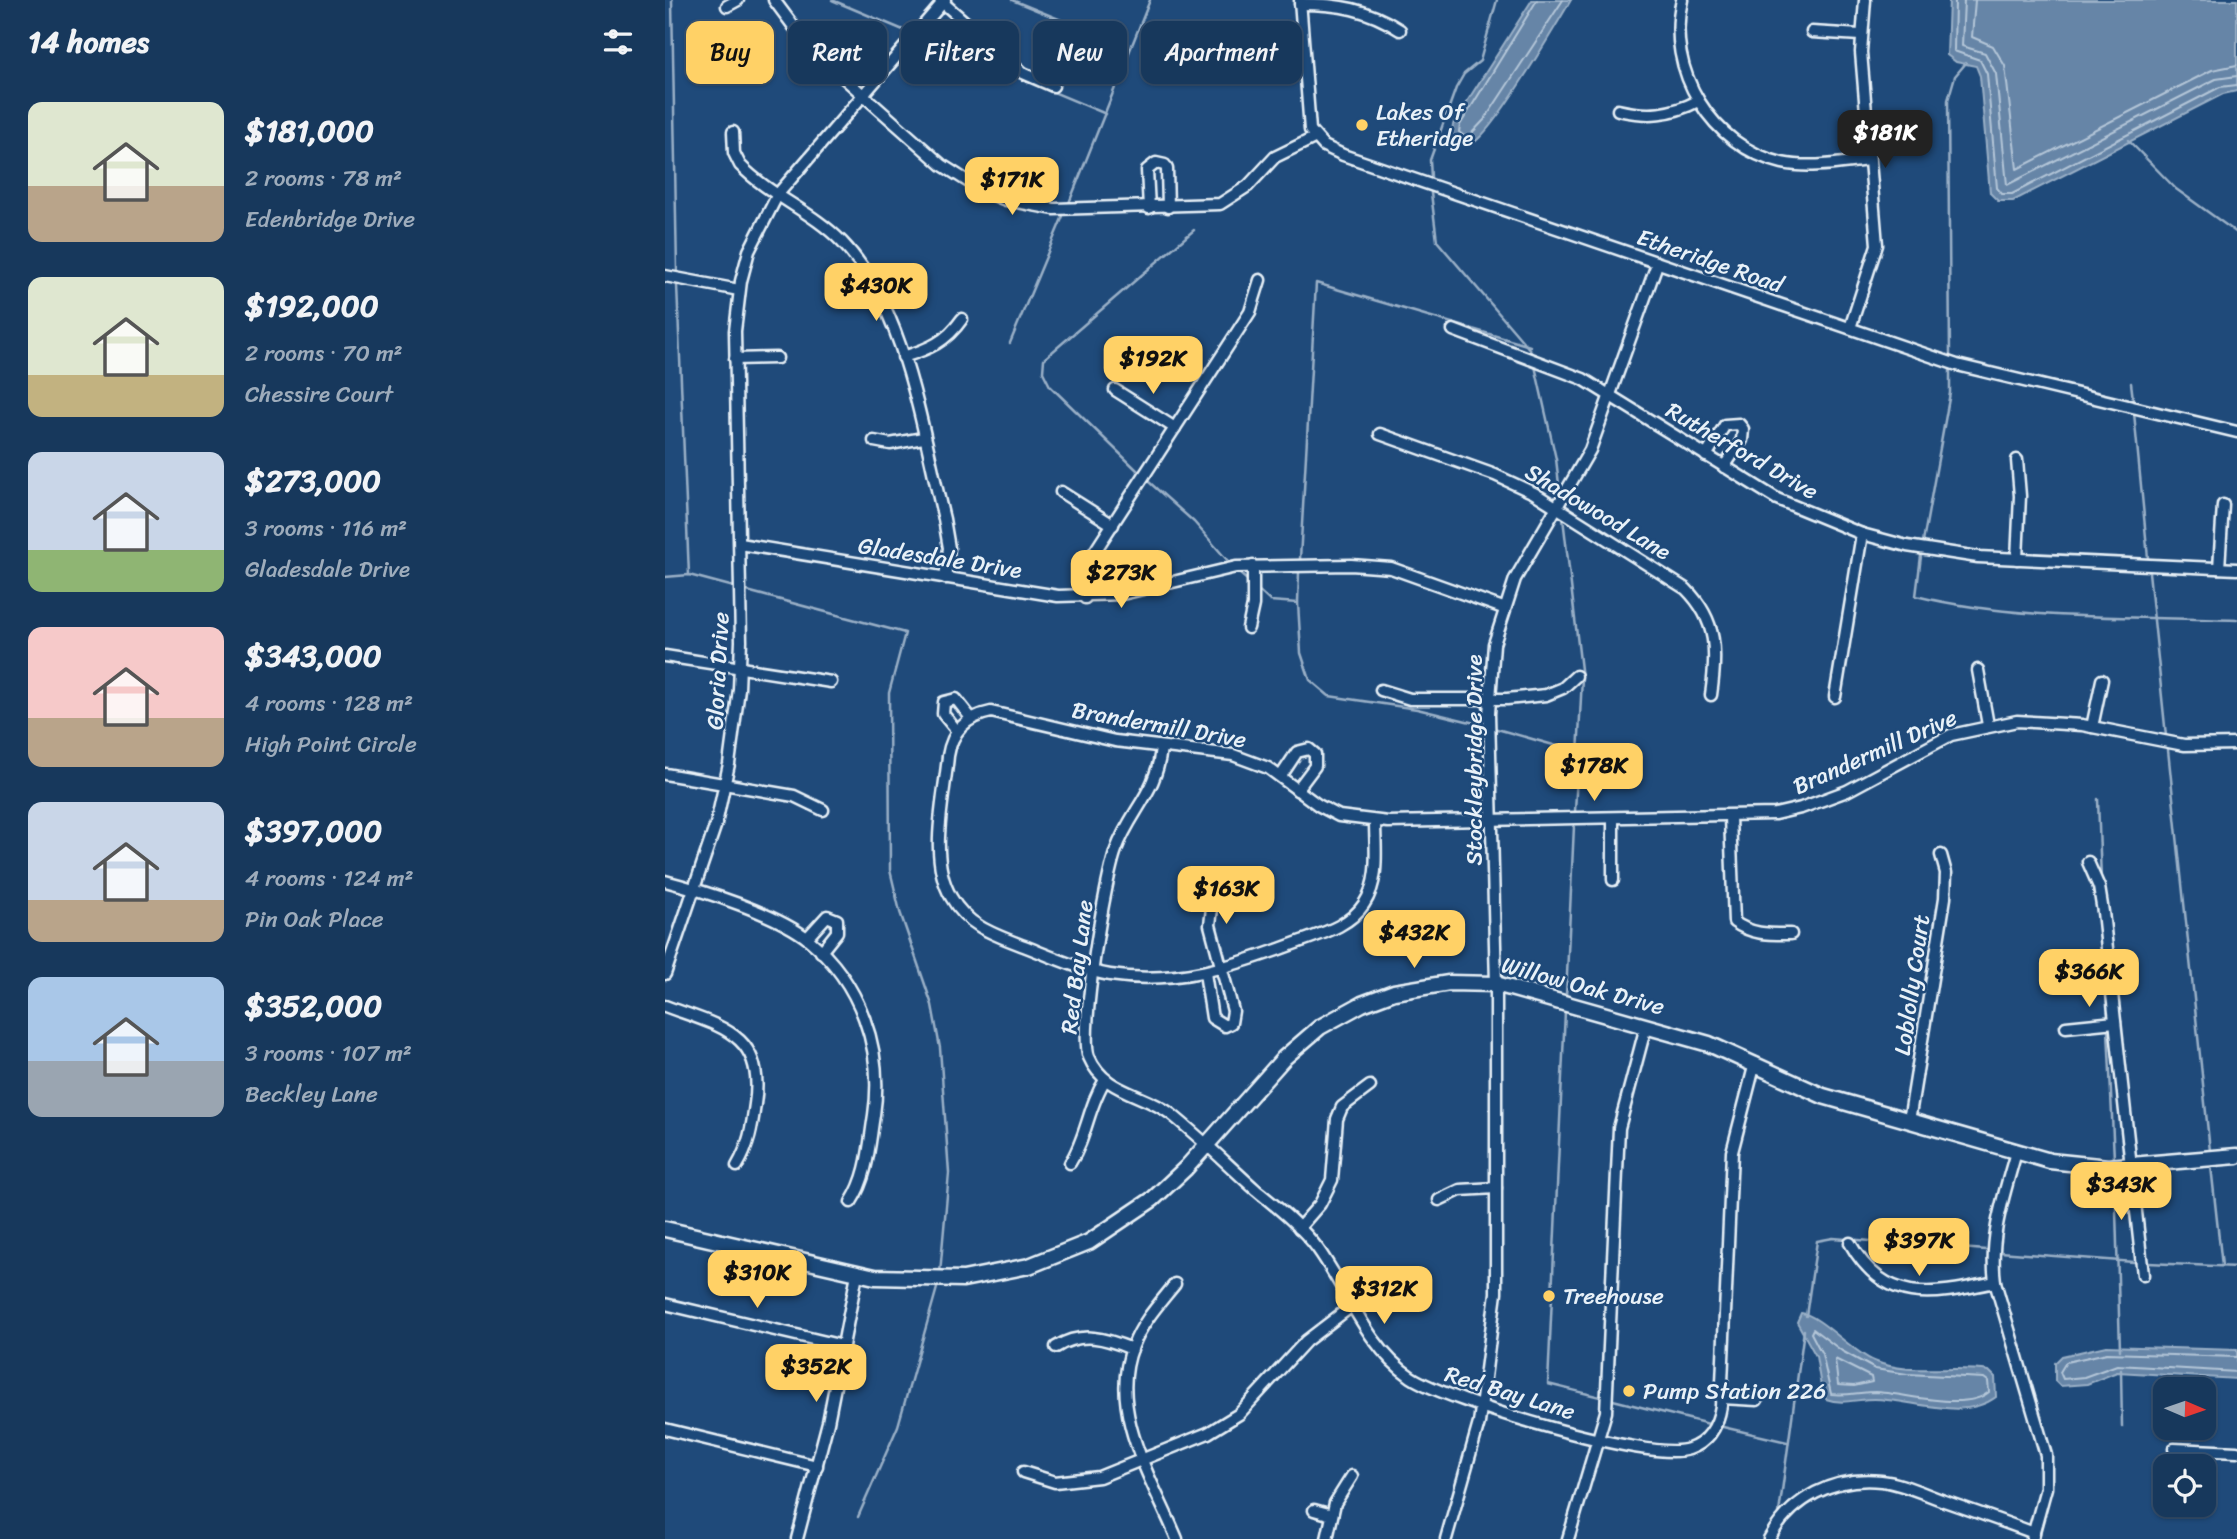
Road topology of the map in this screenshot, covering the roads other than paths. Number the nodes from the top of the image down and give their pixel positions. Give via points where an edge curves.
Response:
1 (739, 0) edge
2 (773, 0) edge
3 (1682, 0) edge
4 (1865, 0) edge
5 (942, 1) edge
6 (1300, 2) edge
7 (727, 6) dead end
8 (1400, 30) dead end
9 (1812, 32) dead end
10 (1860, 35) junction
11 (1053, 86) dead end
12 (862, 95) junction
13 (1698, 101) junction
14 (1618, 110) dead end
15 (733, 131) dead end
16 (1314, 138) junction
17 (1869, 160) junction
18 (778, 194) junction
19 (1168, 207) junction
20 (1149, 208) junction
21 (1657, 264) junction
22 (665, 276) edge
23 (1260, 280) dead end
24 (739, 290) junction
25 (962, 319) dead end
26 (1850, 328) junction
27 (1453, 330) dead end
28 (903, 357) junction
29 (777, 358) dead end
30 (735, 359) junction
31 (1115, 390) dead end
32 (1612, 395) junction
33 (1175, 428) junction
34 (2237, 432) edge
35 (1380, 434) dead end
36 (923, 438) junction
37 (874, 441) dead end
38 (1706, 456) junction
39 (2017, 460) dead end
40 (1724, 467) junction
41 (1061, 492) dead end
42 (2223, 505) dead end
43 (1559, 507) junction
44 (1113, 525) junction
45 (1862, 534) junction
46 (740, 544) junction
47 (2017, 559) junction
48 (1253, 566) junction
49 (2219, 568) junction
50 (2237, 569) edge
51 (945, 578) junction
52 (1085, 598) junction
53 (1503, 608) junction
54 (1248, 628) dead end
55 (665, 656) edge
56 (741, 667) junction
57 (1978, 670) dead end
58 (1576, 676) dead end
59 (2102, 680) dead end
60 (831, 682) dead end
61 (1381, 690) dead end
62 (1711, 695) dead end
63 (1835, 697) dead end
64 (1490, 698) junction
65 (1988, 725) junction
66 (2092, 727) junction
67 (2237, 744) edge
68 (1161, 747) junction
69 (665, 774) edge
70 (1280, 776) junction
71 (725, 784) junction
72 (1297, 790) junction
73 (823, 810) dead end
74 (1730, 817) junction
75 (1613, 818) junction
76 (1375, 821) junction
77 (1491, 821) junction
78 (1941, 855) dead end
79 (2088, 862) dead end
80 (1613, 880) dead end
81 (665, 881) edge
82 (1222, 881) dead end
83 (694, 891) junction
84 (1791, 934) dead end
85 (807, 938) junction
86 (821, 952) junction
87 (1224, 969) junction
88 (1093, 971) junction
89 (1205, 973) junction
90 (665, 974) edge
91 (1496, 984) junction
92 (665, 1006) edge
93 (2115, 1022) junction
94 (1646, 1026) junction
95 (2066, 1027) dead end
96 (1755, 1063) junction
97 (1105, 1080) junction
98 (1370, 1086) dead end
99 (1909, 1121) junction
100 (1206, 1146) junction
101 (2016, 1152) junction
102 (2237, 1156) edge
103 (1070, 1163) dead end
104 (737, 1166) dead end
105 (2130, 1166) junction
106 (1496, 1188) junction
107 (1439, 1200) dead end
108 (851, 1202) dead end
109 (1299, 1227) junction
110 (665, 1229) edge
111 (1850, 1243) dead end
112 (857, 1274) junction
113 (2143, 1275) dead end
114 (1995, 1282) junction
115 (1175, 1284) dead end
116 (665, 1304) edge
117 (1353, 1305) junction
118 (843, 1346) junction
119 (1056, 1347) dead end
120 (1132, 1349) junction
121 (1722, 1398) junction
122 (1757, 1400) dead end
123 (1482, 1404) junction
124 (665, 1429) edge
125 (1599, 1439) junction
126 (2174, 1449) dead end
127 (2237, 1452) edge
128 (1144, 1461) junction
129 (817, 1466) junction
130 (1023, 1472) dead end
131 (1352, 1476) dead end
132 (1314, 1510) dead end
133 (1332, 1515) junction
134 (2033, 1536) edge
135 (797, 1539) edge
136 (1177, 1539) edge
137 (1327, 1539) edge
138 (1445, 1539) edge
139 (1568, 1539) edge
140 (1769, 1539) edge

1 - 7 street
2 - 12 street via 809,47
3 - 13 street via 1680,43
4 - 10 street
5 - 11 street via 1023,73
5 - 12 street, Gloria Drive
6 - 8 street via 1346,6 1375,15
6 - 16 street via 1308,120
9 - 10 street
10 - 17 street
12 - 18 street, Gloria Drive
12 - 20 street via 942,165 983,191 1053,209
13 - 14 street via 1671,113
13 - 17 street via 1726,134 1763,157 1805,166
15 - 18 street via 734,153 740,164
16 - 19 street via 1275,157 1248,186 1220,204
16 - 21 street, Etheridge Road via 1343,155
17 - 26 street via 1877,246
18 - 24 street, Gloria Drive via 749,251
18 - 28 street via 834,234 861,265 886,306
19 - 20 street
19 - 20 street via 1167,169 1156,163 1147,170
21 - 26 street, Etheridge Road
21 - 32 street, Stockleybridge Drive
22 - 24 street
23 - 33 street via 1250,312
24 - 30 street, Gloria Drive
25 - 28 street via 935,346
26 - 34 street, Etheridge Road via 1979,371
27 - 32 street, Rutherford Drive via 1544,362
28 - 36 street
29 - 30 street
30 - 46 street, Gloria Drive
31 - 33 street
32 - 38 street, Rutherford Drive
32 - 43 street, Stockleybridge Drive via 1590,450
33 - 44 street
35 - 43 street, Shadowood Lane via 1505,479
36 - 37 street via 890,444
36 - 51 street via 948,541
38 - 40 street, Rutherford Drive
38 - 40 street via 1725,425 1739,424 1742,440
39 - 47 street
40 - 45 street, Rutherford Drive via 1777,499
41 - 44 street
42 - 49 street
43 - 53 street, Stockleybridge Drive via 1515,579
43 - 62 street, Shadowood Lane via 1676,582 1702,606 1717,647
44 - 52 street via 1090,559
45 - 47 street, Rutherford Drive via 1938,552
45 - 63 street
46 - 51 street, Gladesdale Drive
46 - 56 street, Gloria Drive
47 - 49 street, Rutherford Drive
48 - 52 street, Gladesdale Drive via 1222,568 1145,590
48 - 53 street, Gladesdale Drive via 1391,568
48 - 54 street
49 - 50 street, Rutherford Drive
51 - 52 street, Gladesdale Drive
53 - 64 street, Stockleybridge Drive via 1494,644
55 - 56 street
56 - 60 street
56 - 71 street, Gloria Drive
57 - 65 street
58 - 64 street via 1546,695
59 - 66 street
61 - 64 street via 1410,699
64 - 77 street, Stockleybridge Drive
65 - 66 street, Brandermill Drive via 2039,720
65 - 74 street, Brandermill Drive via 1943,738 1819,802 1775,814
66 - 67 street, Brandermill Drive via 2184,745
68 - 70 street, Brandermill Drive via 1233,755
68 - 88 street, Red Bay Lane via 1155,782 1112,859
68 - 88 street, Brandermill Drive via 1115,741 1002,713 964,724 948,756 939,852 951,897 971,922 987,932
69 - 71 street
70 - 72 street, Brandermill Drive
70 - 72 street via 1297,752 1309,749 1315,766
71 - 73 street via 800,797
71 - 83 street, Gloria Drive
72 - 76 street, Brandermill Drive via 1339,816
74 - 75 street, Brandermill Drive
74 - 84 street via 1734,922 1762,934
75 - 77 street, Brandermill Drive
75 - 80 street
76 - 77 street, Brandermill Drive
76 - 87 street via 1374,879 1356,915 1330,930
77 - 91 street, Stockleybridge Drive
78 - 99 street, Loblolly Court via 1945,898
79 - 93 street via 2099,887
81 - 83 street
82 - 87 street via 1213,900 1210,925
83 - 85 street via 768,916
83 - 90 street, Gloria Drive
85 - 86 street
85 - 86 street via 827,916 837,920 837,932
86 - 108 street via 857,1002 869,1031 876,1071 865,1173
87 - 89 street
87 - 89 street via 1233,1018 1225,1026 1212,1018
88 - 89 street via 1152,978
88 - 97 street, Red Bay Lane via 1085,1041 1089,1057
91 - 94 street, Willow Oak Drive
91 - 100 street, Willow Oak Drive via 1424,986 1394,992 1341,1014 1284,1058
91 - 106 street, Stockleybridge Drive
92 - 104 street via 728,1030 751,1055 758,1087 748,1145
93 - 95 street
93 - 105 street
94 - 96 street, Willow Oak Drive
94 - 125 street via 1619,1128 1607,1398
96 - 99 street, Willow Oak Drive via 1823,1096
96 - 121 street, Red Bay Lane via 1732,1152
97 - 100 street, Red Bay Lane via 1163,1109
97 - 103 street via 1094,1097 1082,1142
98 - 109 street via 1342,1107 1332,1180 1320,1204
99 - 101 street, Willow Oak Drive
100 - 109 street, Red Bay Lane
100 - 112 street, Willow Oak Drive via 1129,1218 1045,1261 963,1279
101 - 105 street, Willow Oak Drive via 2073,1165
101 - 114 street via 1995,1227
102 - 105 street, Willow Oak Drive
105 - 113 street
106 - 107 street via 1460,1190
106 - 123 street, Stockleybridge Drive via 1496,1293
109 - 117 street, Red Bay Lane
110 - 112 street, Willow Oak Drive
111 - 114 street via 1866,1268 1891,1286 1909,1292 1935,1294
112 - 118 street
114 - 134 street via 2046,1455 2046,1488
115 - 120 street via 1144,1323
116 - 118 street
117 - 123 street, Red Bay Lane via 1400,1369 1443,1395
117 - 128 street via 1306,1341 1239,1415
118 - 129 street
119 - 120 street via 1092,1337
120 - 128 street via 1125,1379 1127,1412
121 - 122 street
121 - 125 street, Red Bay Lane via 1711,1433 1687,1450 1654,1450
123 - 125 street, Red Bay Lane via 1532,1423
123 - 138 street, Stockleybridge Drive
124 - 129 street
125 - 139 street
126 - 127 street
128 - 130 street via 1080,1480 1050,1481
128 - 136 street
129 - 135 street
131 - 133 street
132 - 133 street
133 - 137 street
134 - 140 street via 1895,1484 1858,1480 1819,1490 1802,1500

